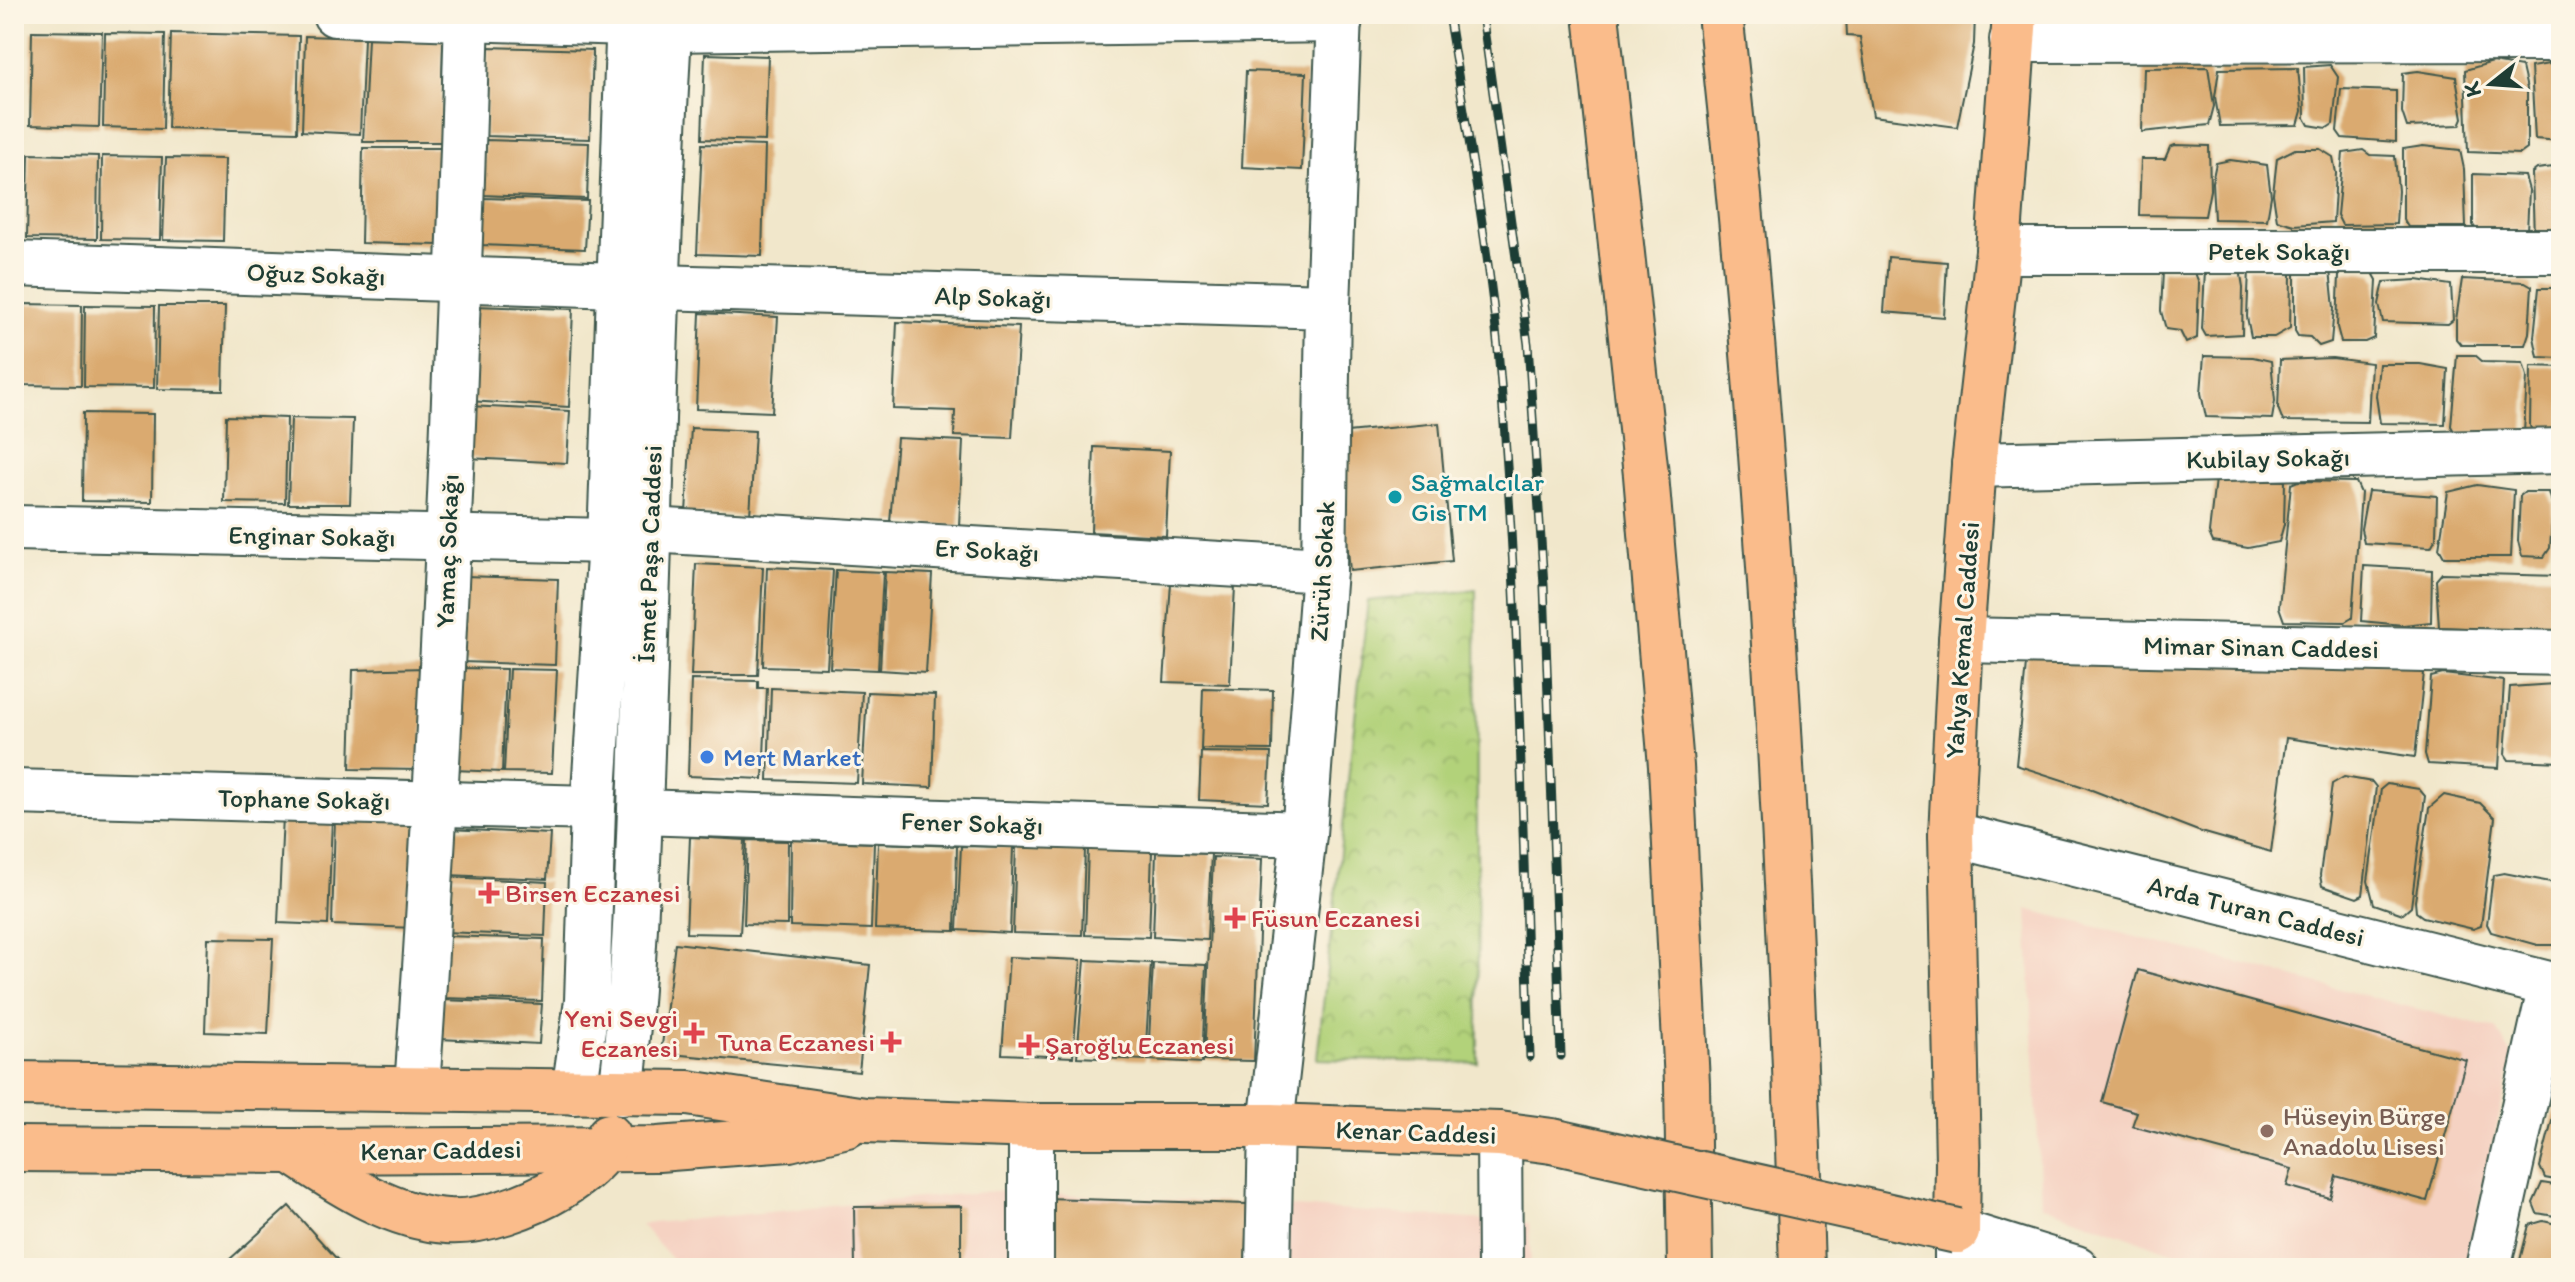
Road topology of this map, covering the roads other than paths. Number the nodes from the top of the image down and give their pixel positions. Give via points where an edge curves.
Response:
1 (335, 14) edge
2 (1596, 14) edge
3 (1720, 14) edge
4 (467, 16) edge
5 (1339, 17) edge
6 (649, 20) edge
7 (2014, 27) edge
8 (2561, 39) edge
9 (1998, 251) junction
10 (2561, 251) edge
11 (14, 264) edge
12 (459, 279) junction
13 (638, 286) junction
14 (1328, 306) junction
15 (2561, 451) edge
16 (1974, 465) junction
17 (14, 528) edge
18 (630, 536) junction
19 (447, 539) junction
20 (1324, 570) junction
21 (1961, 640) junction
22 (2561, 653) edge
23 (14, 792) edge
24 (437, 802) junction
25 (593, 808) junction
26 (640, 812) junction
27 (1304, 834) junction
28 (1951, 834) junction
29 (2556, 986) edge
30 (14, 1084) edge
31 (417, 1088) junction
32 (574, 1092) junction
33 (621, 1093) junction
34 (865, 1120) junction
35 (1031, 1126) junction
36 (1271, 1126) junction
37 (1499, 1134) junction
38 (606, 1148) junction
39 (14, 1149) edge
40 (291, 1151) junction
41 (1957, 1249) edge
42 (1031, 1268) edge
43 (1268, 1268) edge
44 (1500, 1268) edge
45 (1690, 1268) edge
46 (1802, 1268) edge
47 (2076, 1268) edge
48 (2488, 1268) edge

1 - 4 street
2 - 45 main road via 1646,475 1671,766
3 - 46 main road via 1756,401 1780,754
4 - 6 street
4 - 12 street, Yamaç Sokağı
5 - 6 street
5 - 14 street, Zürüh Sokak
6 - 13 street, İsmet Paşa Caddesi
7 - 8 street
7 - 9 main road, Yahya Kemal Caddesi
9 - 10 street, Petek Sokağı
9 - 16 main road, Yahya Kemal Caddesi
11 - 12 street, Oğuz Sokağı
12 - 13 street, Oğuz Sokağı
12 - 19 street, Yamaç Sokağı
13 - 14 street, Alp Sokağı
13 - 18 street, İsmet Paşa Caddesi
14 - 20 street, Zürüh Sokak
15 - 16 street, Kubilay Sokağı
16 - 21 main road, Yahya Kemal Caddesi
17 - 19 street, Enginar Sokağı
18 - 19 street, Enginar Sokağı
18 - 20 street, Er Sokağı
18 - 25 street, İsmet Paşa Caddesi
18 - 26 street, İsmet Paşa Caddesi
19 - 24 street, Yamaç Sokağı
20 - 27 street, Zürüh Sokak
21 - 22 street, Mimar Sinan Caddesi
21 - 28 main road, Yahya Kemal Caddesi
23 - 24 street, Tophane Sokağı
24 - 25 street, Tophane Sokağı
24 - 31 street, Yamaç Sokağı
25 - 32 street, İsmet Paşa Caddesi via 587,1001
26 - 27 street, Fener Sokağı
26 - 33 street, İsmet Paşa Caddesi
27 - 36 street, Zürüh Sokak
28 - 29 street, Arda Turan Caddesi
28 - 41 main road, Yahya Kemal Caddesi
29 - 48 street
30 - 31 main road, Kenar Caddesi
31 - 32 main road, Kenar Caddesi
32 - 33 main road, Kenar Caddesi
32 - 38 main road
33 - 34 main road, Kenar Caddesi via 688,1093
33 - 38 main road
34 - 35 main road, Kenar Caddesi
34 - 38 main road, Kenar Caddesi via 789,1139
35 - 36 main road, Kenar Caddesi
35 - 42 street
36 - 37 main road, Kenar Caddesi
36 - 43 street, Zürüh Sokak
37 - 41 main road, Kenar Caddesi, bridge via 1552,1141
37 - 44 street
38 - 40 main road, Kenar Caddesi
38 - 40 main road via 581,1173 537,1201 448,1222 405,1212 349,1188
39 - 40 main road, Kenar Caddesi
41 - 47 street

